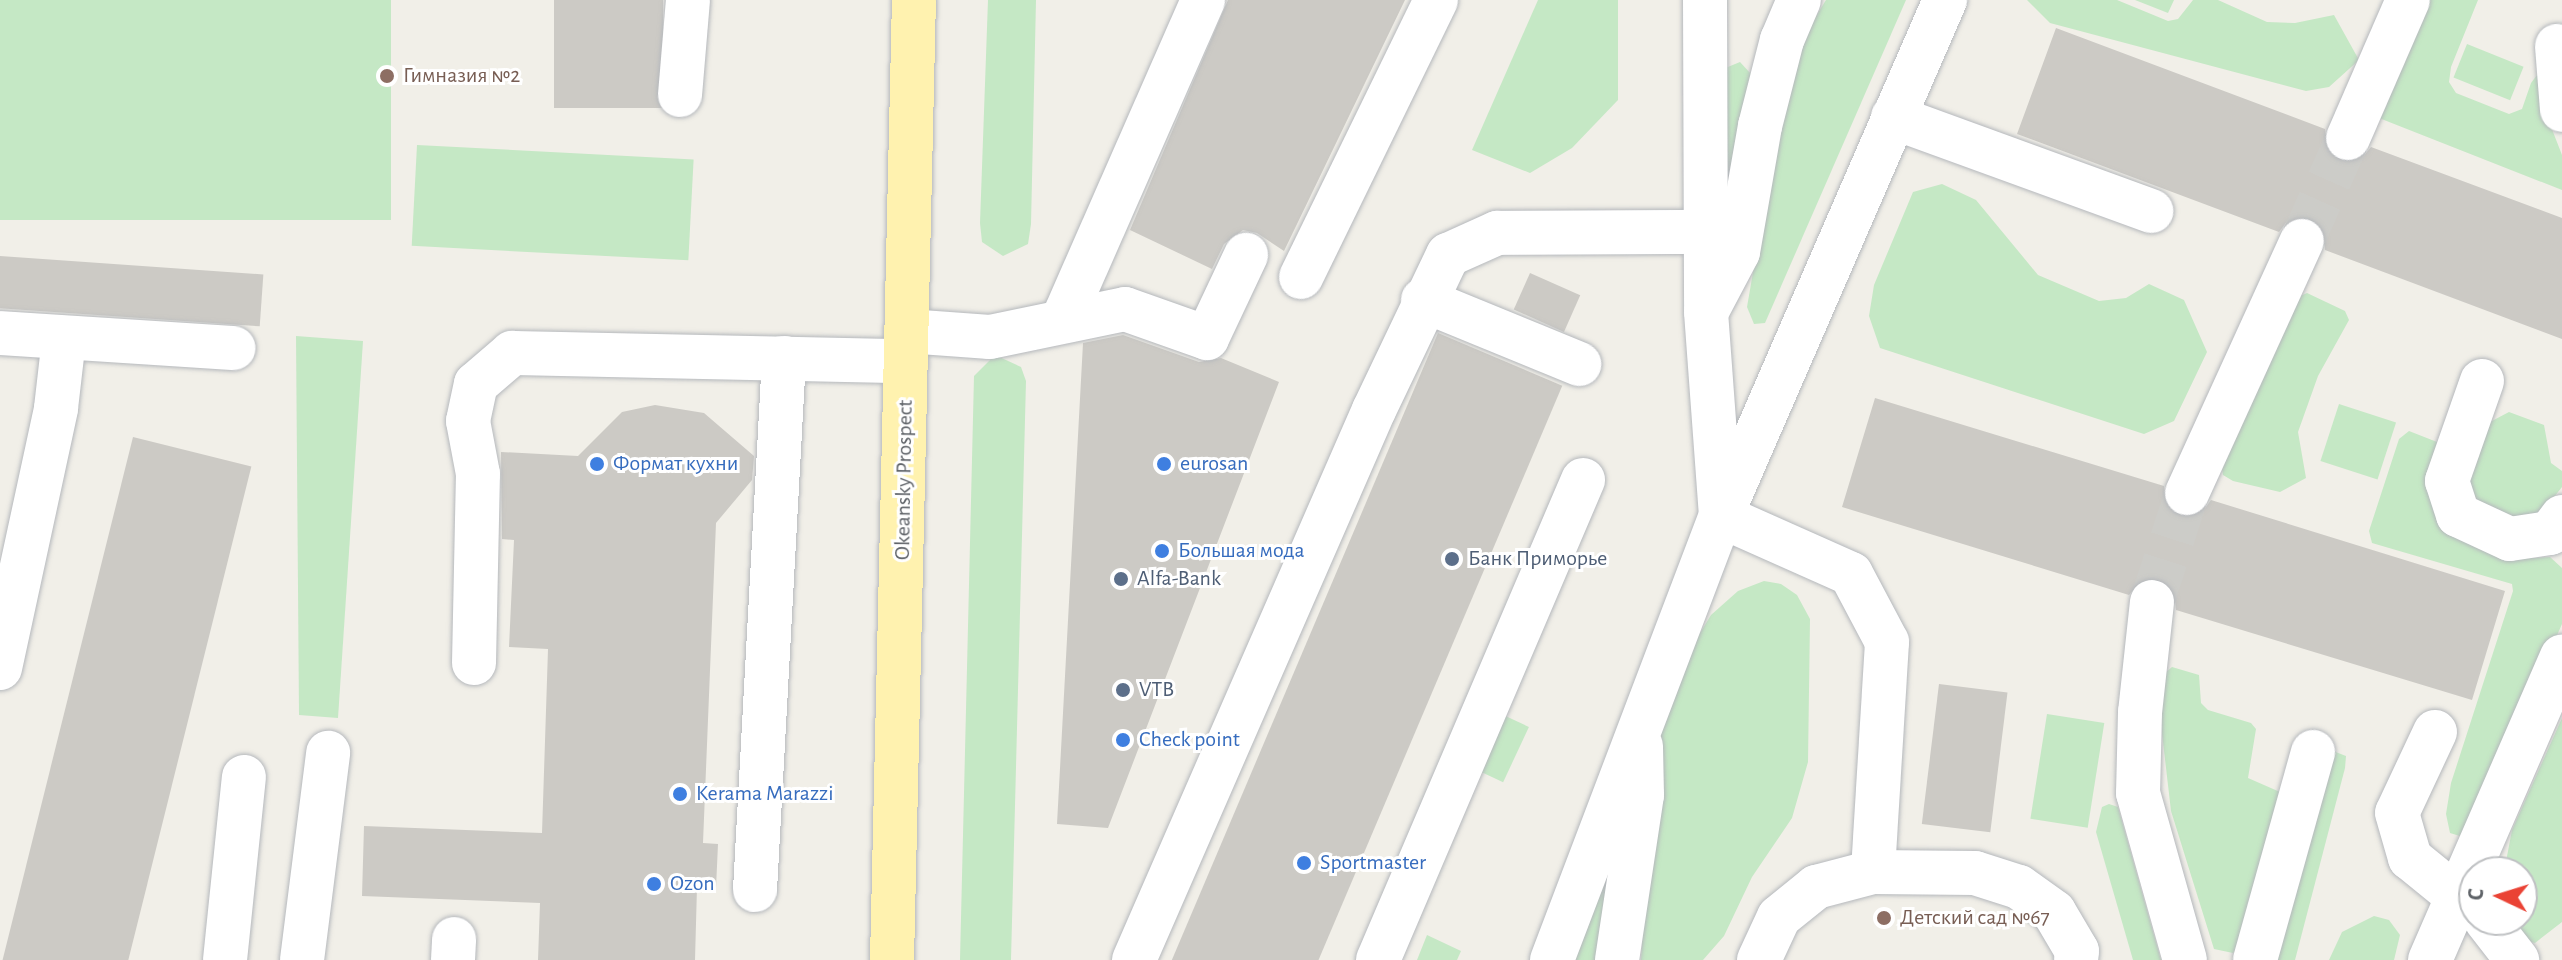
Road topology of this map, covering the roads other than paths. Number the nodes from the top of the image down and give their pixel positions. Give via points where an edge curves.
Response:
1 (688, 0) edge
2 (914, 0) edge
3 (1203, 0) edge
4 (1436, 0) edge
5 (1705, 0) edge
6 (1799, 0) edge
7 (1945, 0) edge
8 (2408, 0) edge
9 (2557, 46) dead end
10 (680, 95) dead end
11 (2562, 110) edge
12 (1893, 117) junction
13 (2348, 138) tunnel mouth
14 (2151, 211) dead end
15 (1705, 232) junction
16 (2302, 241) tunnel mouth
17 (1246, 255) dead end
18 (1301, 277) dead end
19 (1423, 300) junction
20 (1706, 312) junction
21 (1064, 317) junction
22 (0, 333) edge
23 (64, 339) junction
24 (907, 346) junction
25 (234, 348) dead end
26 (784, 358) junction
27 (1579, 364) dead end
28 (2482, 381) dead end
29 (1583, 480) dead end
30 (2187, 493) tunnel mouth
31 (1721, 516) junction
32 (2562, 517) edge
33 (2152, 602) tunnel mouth
34 (2562, 657) edge
35 (474, 663) dead end
36 (0, 668) edge
37 (1641, 724) junction
38 (2435, 732) dead end
39 (2313, 752) dead end
40 (328, 753) dead end
41 (244, 777) dead end
42 (2490, 856) edge
43 (1873, 872) junction
44 (755, 890) dead end
45 (2458, 897) edge
46 (2458, 924) edge
47 (2496, 936) edge
48 (225, 960) edge
49 (302, 960) edge
50 (892, 960) edge
51 (1134, 960) edge
52 (1378, 960) edge
53 (1552, 960) edge
54 (1617, 960) edge
55 (1759, 960) edge
56 (2076, 960) edge
57 (2185, 960) edge
58 (2255, 960) edge
59 (2430, 960) edge
60 (2517, 960) edge

1 - 10 street
2 - 24 main road, Okeansky Prospect
3 - 21 street
4 - 18 street
5 - 15 street
6 - 20 street via 1782,40 1760,126 1738,252
7 - 12 street
8 - 13 street
9 - 11 street
12 - 14 street
12 - 31 street
15 - 19 street via 1497,233 1448,255
15 - 20 street
16 - 30 street
17 - 21 street via 1207,338 1125,309
19 - 27 street
19 - 51 street
20 - 31 street
21 - 24 street via 990,337
22 - 23 street
23 - 25 street
23 - 36 street via 54,422
24 - 26 street
24 - 50 main road, Okeansky Prospect
26 - 35 street via 512,353 476,384 468,421 478,474
26 - 44 street
28 - 32 street via 2447,481 2458,515 2510,539 2550,533
29 - 52 street
31 - 37 street
31 - 43 street via 1851,574 1887,642
33 - 57 street via 2138,793
34 - 42 street
37 - 53 street
37 - 54 street via 1642,795
38 - 45 street via 2397,813 2410,858
39 - 58 street
40 - 49 street
41 - 48 street
43 - 55 street via 1816,887 1779,917
43 - 56 street via 1975,873 2019,887 2054,912 2077,951
46 - 59 street
47 - 60 street

